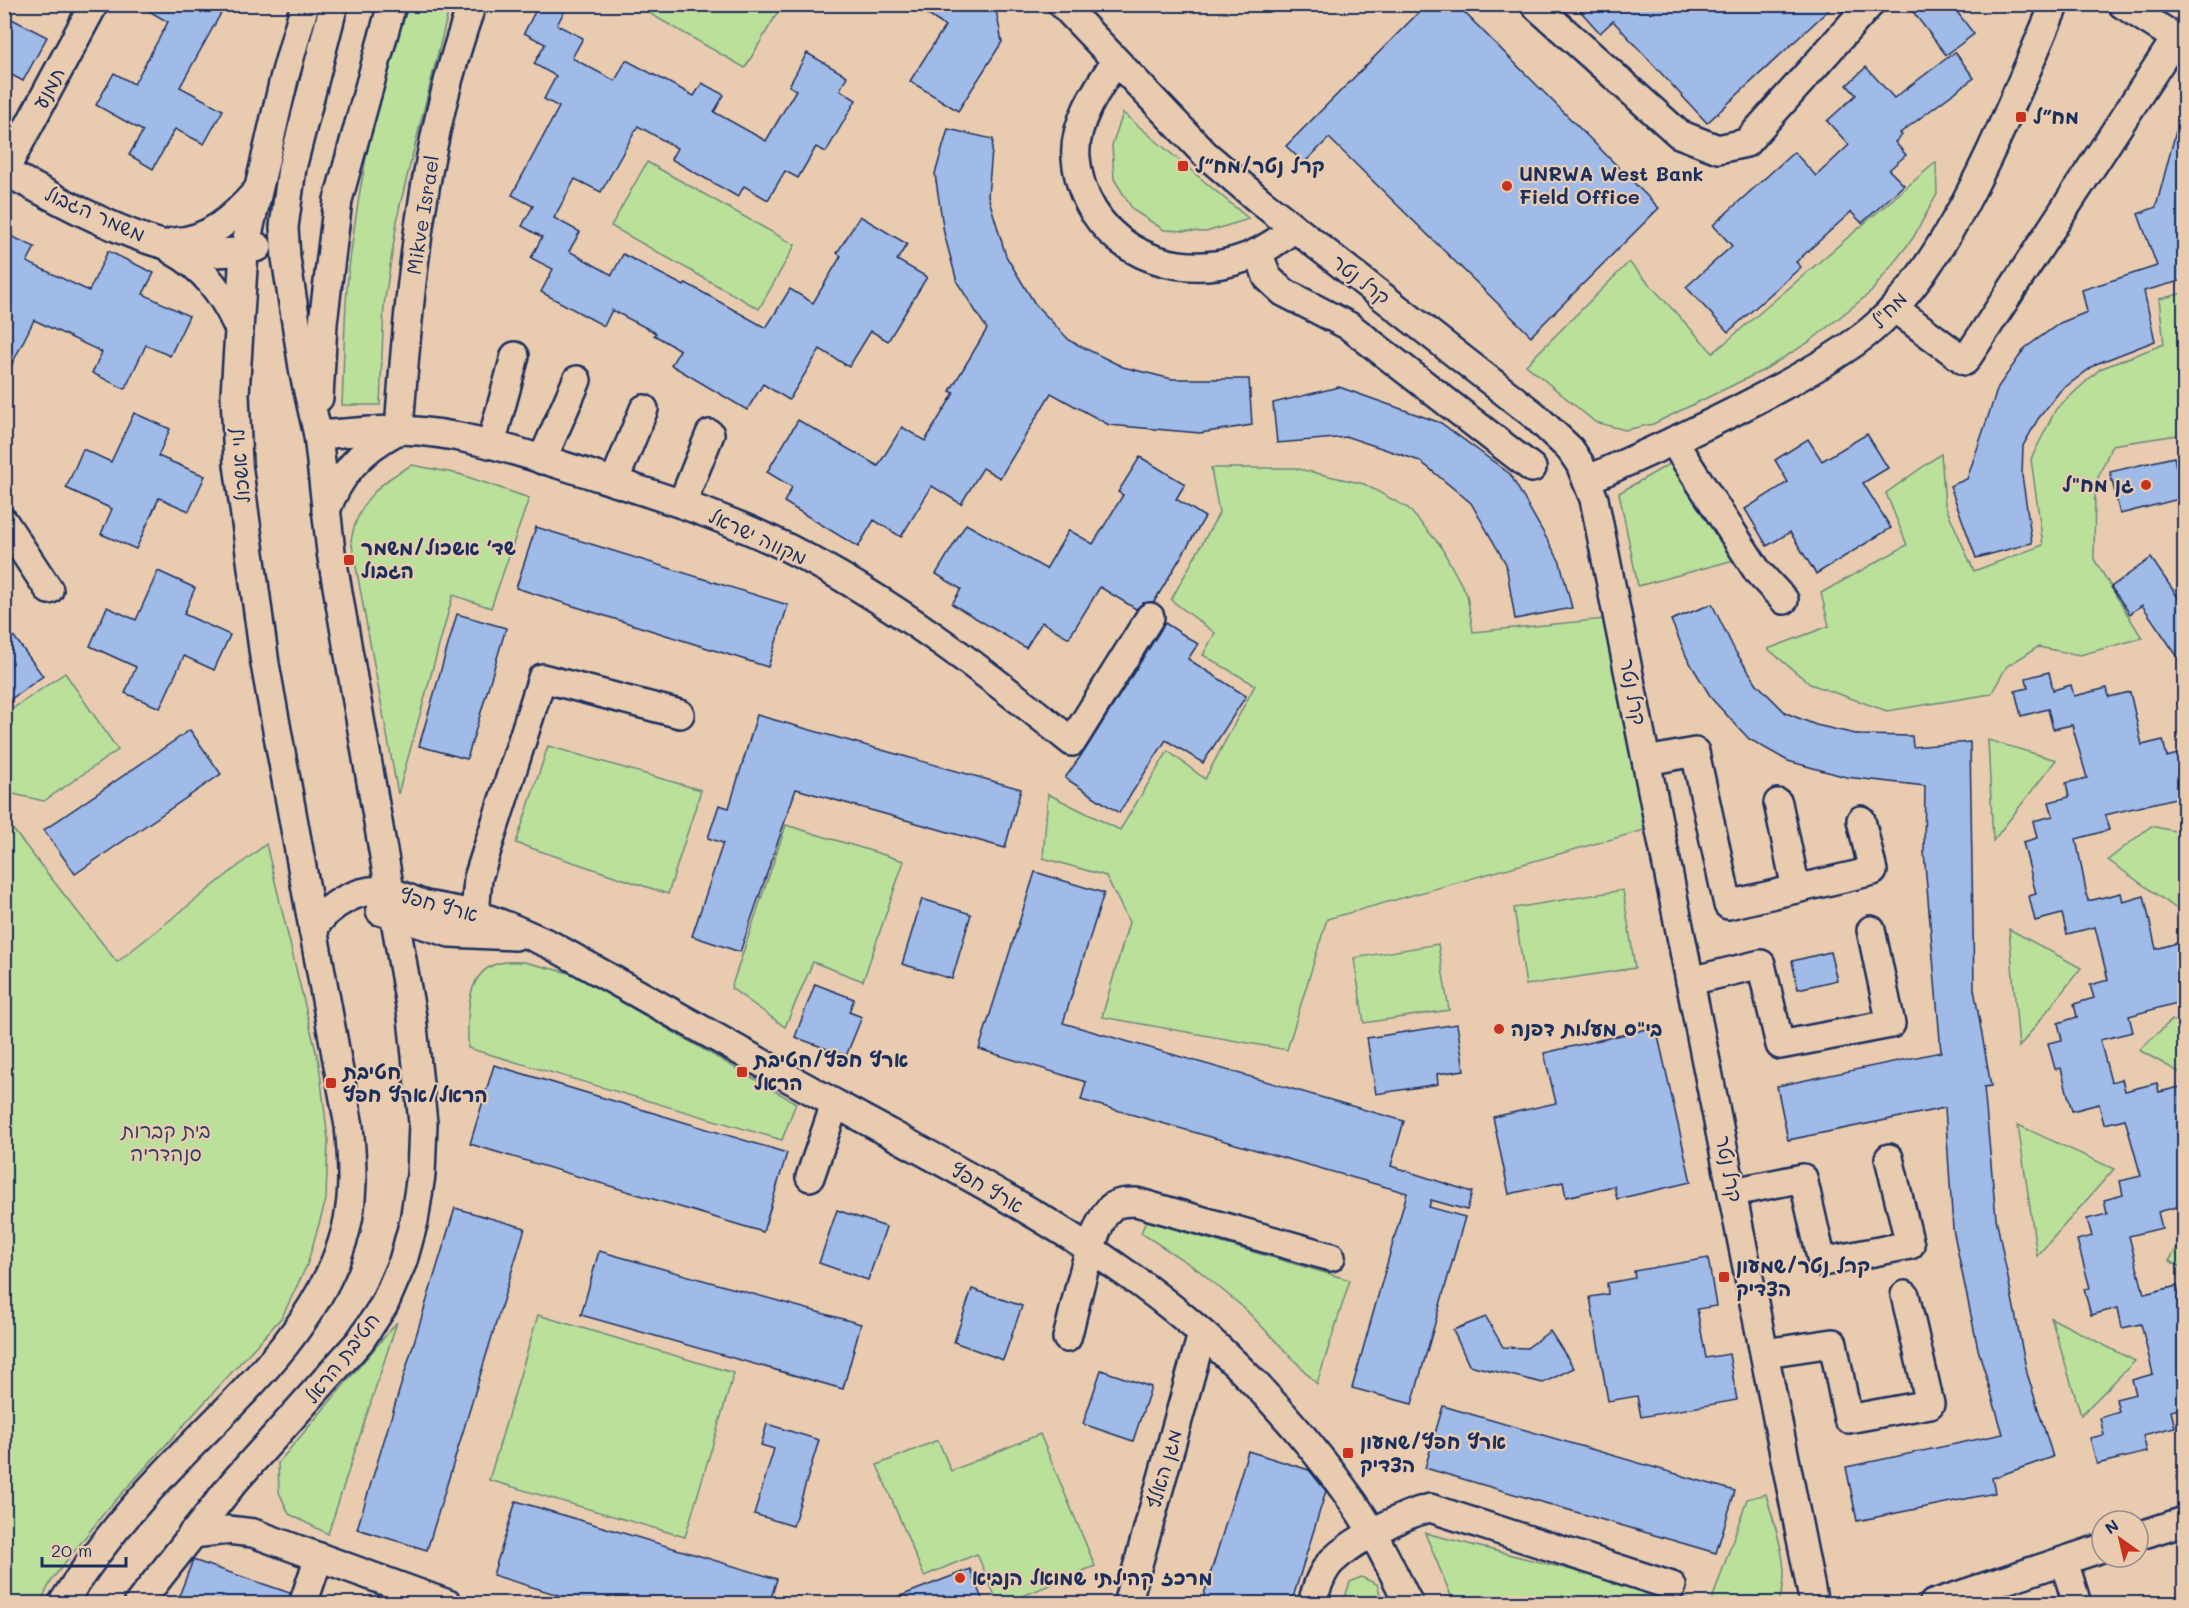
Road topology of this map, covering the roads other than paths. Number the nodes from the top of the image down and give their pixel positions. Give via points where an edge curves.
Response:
1 (94, 4) edge
2 (305, 4) edge
3 (334, 4) edge
4 (392, 4) edge
5 (472, 4) edge
6 (1062, 4) edge
7 (1534, 4) edge
8 (1870, 4) edge
9 (2055, 4) edge
10 (2122, 4) edge
11 (1115, 62) junction
12 (5, 172) edge
13 (258, 190) junction
14 (284, 227) junction
15 (1294, 228) junction
16 (153, 240) junction
17 (244, 252) junction
18 (1258, 253) junction
19 (1894, 308) junction
20 (237, 325) junction
21 (515, 356) dead end
22 (577, 380) dead end
23 (644, 409) dead end
24 (399, 430) junction
25 (710, 434) dead end
26 (318, 435) junction
27 (1673, 441) junction
28 (491, 444) junction
29 (542, 460) junction
30 (1532, 468) dead end
31 (1587, 480) junction
32 (614, 482) junction
33 (682, 503) junction
34 (326, 512) junction
35 (4, 522) edge
36 (49, 590) dead end
37 (1784, 600) dead end
38 (1150, 617) dead end
39 (680, 714) dead end
40 (1647, 761) junction
41 (1778, 803) dead end
42 (1861, 820) dead end
43 (304, 879) junction
44 (1796, 889) junction
45 (347, 898) junction
46 (393, 904) junction
47 (475, 915) junction
48 (313, 930) junction
49 (1871, 930) dead end
50 (528, 936) junction
51 (1690, 981) junction
52 (835, 1104) junction
53 (1889, 1158) dead end
54 (810, 1177) dead end
55 (1733, 1192) junction
56 (1090, 1250) junction
57 (1331, 1257) dead end
58 (1905, 1295) dead end
59 (1202, 1334) junction
60 (1068, 1338) dead end
61 (1766, 1353) junction
62 (234, 1482) junction
63 (2184, 1521) edge
64 (2150, 1532) edge
65 (253, 1533) junction
66 (1373, 1533) junction
67 (192, 1534) junction
68 (2090, 1552) edge
69 (319, 1557) junction
70 (2064, 1561) junction
71 (1672, 1586) dead end
72 (62, 1604) edge
73 (138, 1604) edge
74 (303, 1604) edge
75 (448, 1604) edge
76 (1127, 1604) edge
77 (1312, 1604) edge
78 (1393, 1604) edge
79 (1408, 1604) edge
80 (1814, 1604) edge
81 (1933, 1604) edge
82 (2077, 1604) edge

1 - 12 street, תמנע
2 - 13 street, לוי אשכול
3 - 14 street via 298,140
4 - 26 street via 338,201 323,323
5 - 24 street, Mikve Israel via 458,43 423,193
6 - 11 street, קרל נטר
7 - 8 street via 1679,134 1718,149 1746,143
9 - 19 street, מח"ל via 1976,181 1950,229
10 - 19 street via 2176,38 1965,361
11 - 15 street, קרל נטר via 1205,154
11 - 18 street via 1080,126 1076,157 1083,189 1095,214 1118,241 1146,257 1172,265 1206,266
12 - 16 street, משמר הגבול
13 - 16 street, משמר הגבול via 239,211 201,238 180,242
13 - 17 street, לוי אשכול
14 - 17 street, משמר הגבול via 265,243
14 - 26 street via 295,328
15 - 18 street
15 - 31 street, קרל נטר via 1534,415 1570,449
16 - 17 street, משמר הגבול via 204,253
16 - 20 street via 207,277
17 - 20 street, לוי אשכול
18 - 30 street via 1267,277 1283,292 1349,326
19 - 27 street, מח"ל via 1828,362
20 - 43 street, לוי אשכול via 238,464 248,547
21 - 28 street
22 - 29 street
23 - 32 street
24 - 26 street, מקווה ישראל
24 - 28 street, מקווה ישראל
24 - 34 street via 354,463 333,491
25 - 33 street
26 - 34 street
27 - 31 street, מח"ל
27 - 37 street via 1758,572
28 - 29 street, מקווה ישראל
29 - 32 street, מקווה ישראל
31 - 40 street, קרל נטר
32 - 33 street, מקווה ישראל
33 - 38 street, מקווה ישראל via 788,548 871,595 982,670 1072,742
34 - 46 street
35 - 36 street
39 - 47 street via 542,678 478,878
40 - 44 street via 1695,752 1728,905
40 - 51 street, קרל נטר
41 - 44 street
42 - 44 street via 1873,871
43 - 45 street
43 - 48 street, לוי אשכול
45 - 46 street, ארץ חפץ via 366,892
45 - 48 street, ארץ חפץ via 328,910
46 - 47 street, ארץ חפץ via 422,904
46 - 50 street, ארץ חפץ via 460,934
46 - 62 street, חטיבת הראל via 412,1017 423,1123 422,1175 403,1261 384,1305 360,1341
47 - 50 street, ארץ חפץ
48 - 72 street via 353,1164 351,1204 342,1242 325,1284 288,1341 161,1477 96,1555
49 - 51 street via 1891,1024 1780,1045 1761,964
50 - 52 street, ארץ חפץ via 549,944
51 - 55 street, קרל נטר
52 - 54 street
52 - 56 street, ארץ חפץ
53 - 55 street via 1910,1245 1821,1262 1803,1178
55 - 61 street, קרל נטר
56 - 57 street via 1112,1207 1136,1202
56 - 59 street, ארץ חפץ
56 - 60 street
58 - 61 street via 1930,1404 1848,1419 1833,1343
59 - 66 street, ארץ חפץ via 1287,1418
59 - 76 street, מגן האלף
61 - 80 street, קרל נטר
62 - 65 street via 241,1515
62 - 67 street, חטיבת הראל
63 - 64 street
65 - 67 street via 228,1530
65 - 69 street
66 - 71 street via 1408,1513 1430,1508
66 - 77 street via 1331,1562
66 - 78 street, ארץ חפץ
66 - 79 street, ארץ חפץ
67 - 73 street, חטיבת הראל
68 - 70 street
69 - 74 street
69 - 75 street
70 - 81 street
70 - 82 street

